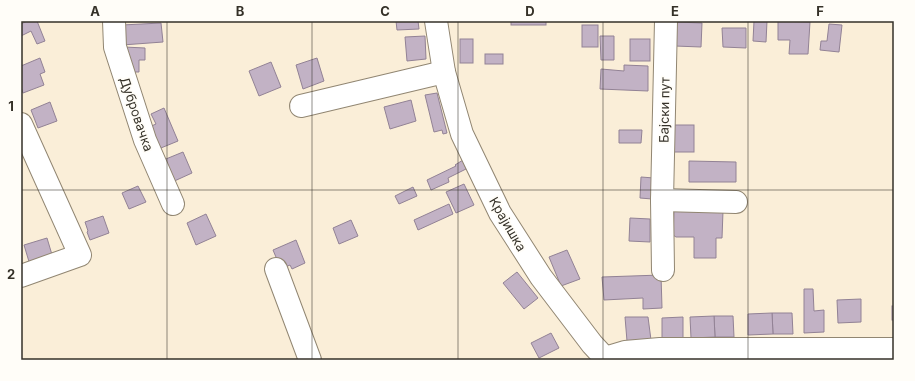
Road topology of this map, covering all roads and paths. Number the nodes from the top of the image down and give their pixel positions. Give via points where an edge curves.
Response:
1 (114, 21) edge
2 (436, 21) edge
3 (666, 21) edge
4 (444, 72) junction
5 (301, 106) dead end
6 (21, 124) edge
7 (662, 200) junction
8 (736, 202) dead end
9 (172, 204) dead end
10 (276, 269) dead end
11 (663, 270) dead end
12 (21, 276) edge
13 (894, 349) edge
14 (617, 357) edge
15 (310, 360) edge

1 - 9 street, Дубровачка via 114,47 145,140
2 - 4 street, Крајишка
3 - 7 street, Бајски пут
4 - 5 street
4 - 14 street, Крајишка via 462,134 500,213 541,277 592,344
6 - 12 street via 80,255
7 - 8 street
7 - 11 street, Бајски пут
10 - 15 street
13 - 14 street via 667,349

